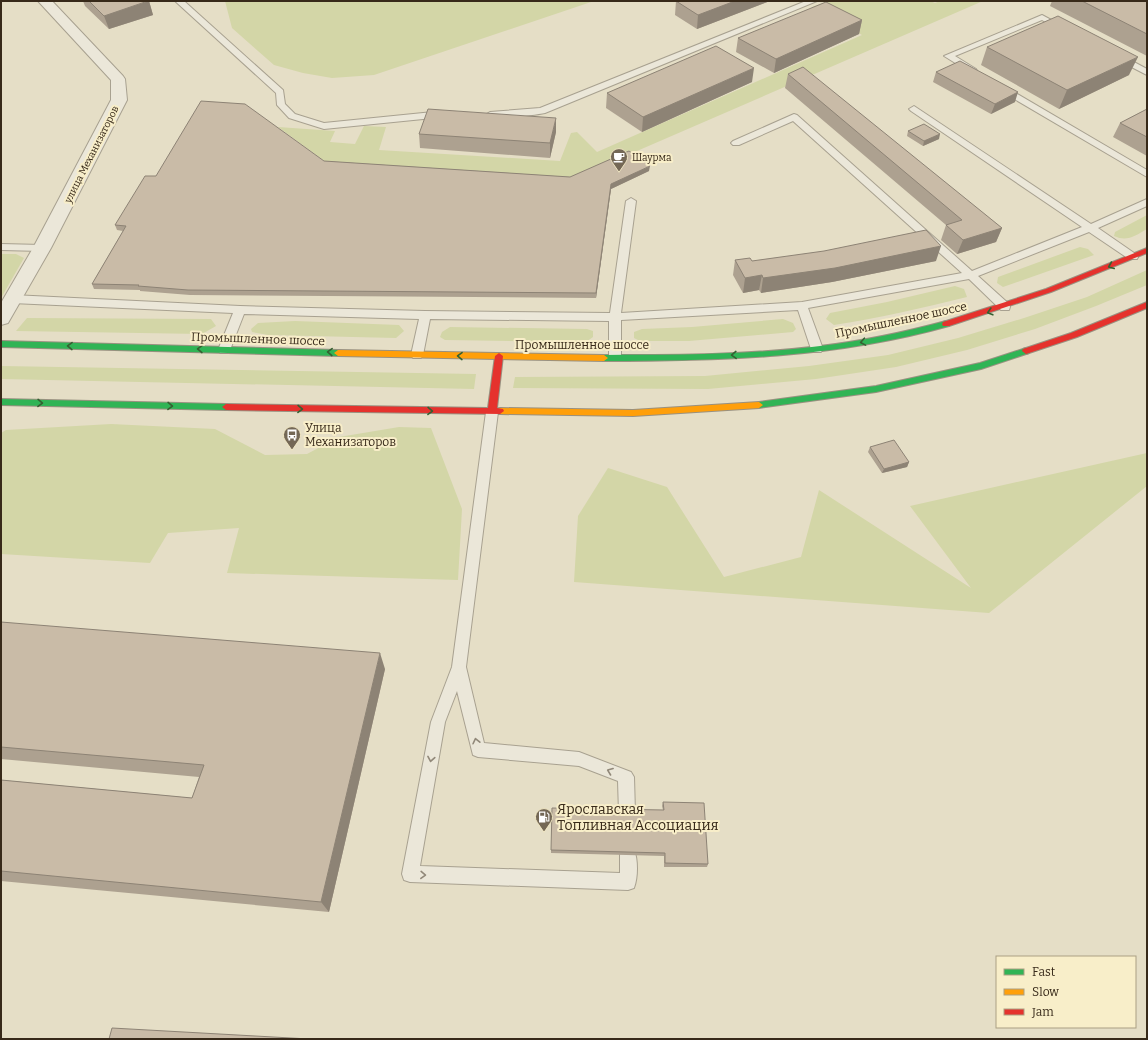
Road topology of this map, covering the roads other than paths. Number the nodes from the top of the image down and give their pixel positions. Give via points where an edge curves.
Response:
1 (45, 1) edge
2 (179, 1) edge
3 (813, 1) edge
4 (1070, 32) edge
5 (1112, 54) edge
6 (1147, 72) edge
7 (982, 76) edge
8 (996, 85) edge
9 (914, 109) dead end
10 (449, 114) edge
11 (480, 114) edge
12 (736, 143) dead end
13 (1147, 174) edge
14 (632, 201) dead end
15 (1147, 202) edge
16 (1090, 228) junction
17 (1, 247) edge
18 (42, 248) junction
19 (1147, 250) edge
20 (1133, 257) junction
21 (971, 275) junction
22 (12, 299) junction
23 (1147, 305) edge
24 (802, 306) junction
25 (1005, 307) junction
26 (240, 310) junction
27 (425, 315) junction
28 (615, 317) junction
29 (1, 319) edge
30 (1, 344) edge
31 (817, 349) junction
32 (224, 350) junction
33 (417, 355) junction
34 (499, 356) junction
35 (615, 357) junction
36 (1, 402) edge
37 (492, 412) junction
38 (459, 667) junction
39 (627, 813) edge
40 (628, 855) edge

1 - 18 street, улица Механизаторов via 118,79 119,100
2 - 10 lane via 280,92 281,104 292,116 324,126
3 - 11 lane via 542,111 504,115
4 - 7 lane via 1042,17 948,56
5 - 6 lane
8 - 13 lane
9 - 16 lane
12 - 21 lane via 794,117
14 - 28 lane
15 - 16 lane
16 - 20 lane
16 - 21 lane
17 - 18 lane
18 - 22 street, улица Механизаторов
19 - 20 main road, Промышленное шоссе
20 -> 25 main road, Промышленное шоссе
21 - 24 lane
21 - 25 lane
22 - 26 lane
22 - 29 street, улица Механизаторов
23 - 37 main road via 1074,335 981,366 876,389 758,405 633,414
24 - 28 lane
24 - 31 lane
25 -> 31 main road, Промышленное шоссе via 940,326
26 - 27 lane
26 - 32 lane
27 - 28 lane
27 - 33 lane
28 - 35 lane
32 -> 30 main road, Промышленное шоссе
31 -> 35 main road, Промышленное шоссе via 765,354
33 -> 32 main road, Промышленное шоссе
34 -> 33 main road, Промышленное шоссе
34 - 35 main road, Промышленное шоссе
34 - 37 main road
36 -> 37 main road
37 - 38 lane
39 -> 38 lane via 626,777 579,759 478,750
38 -> 40 lane via 438,722 410,874 628,882

